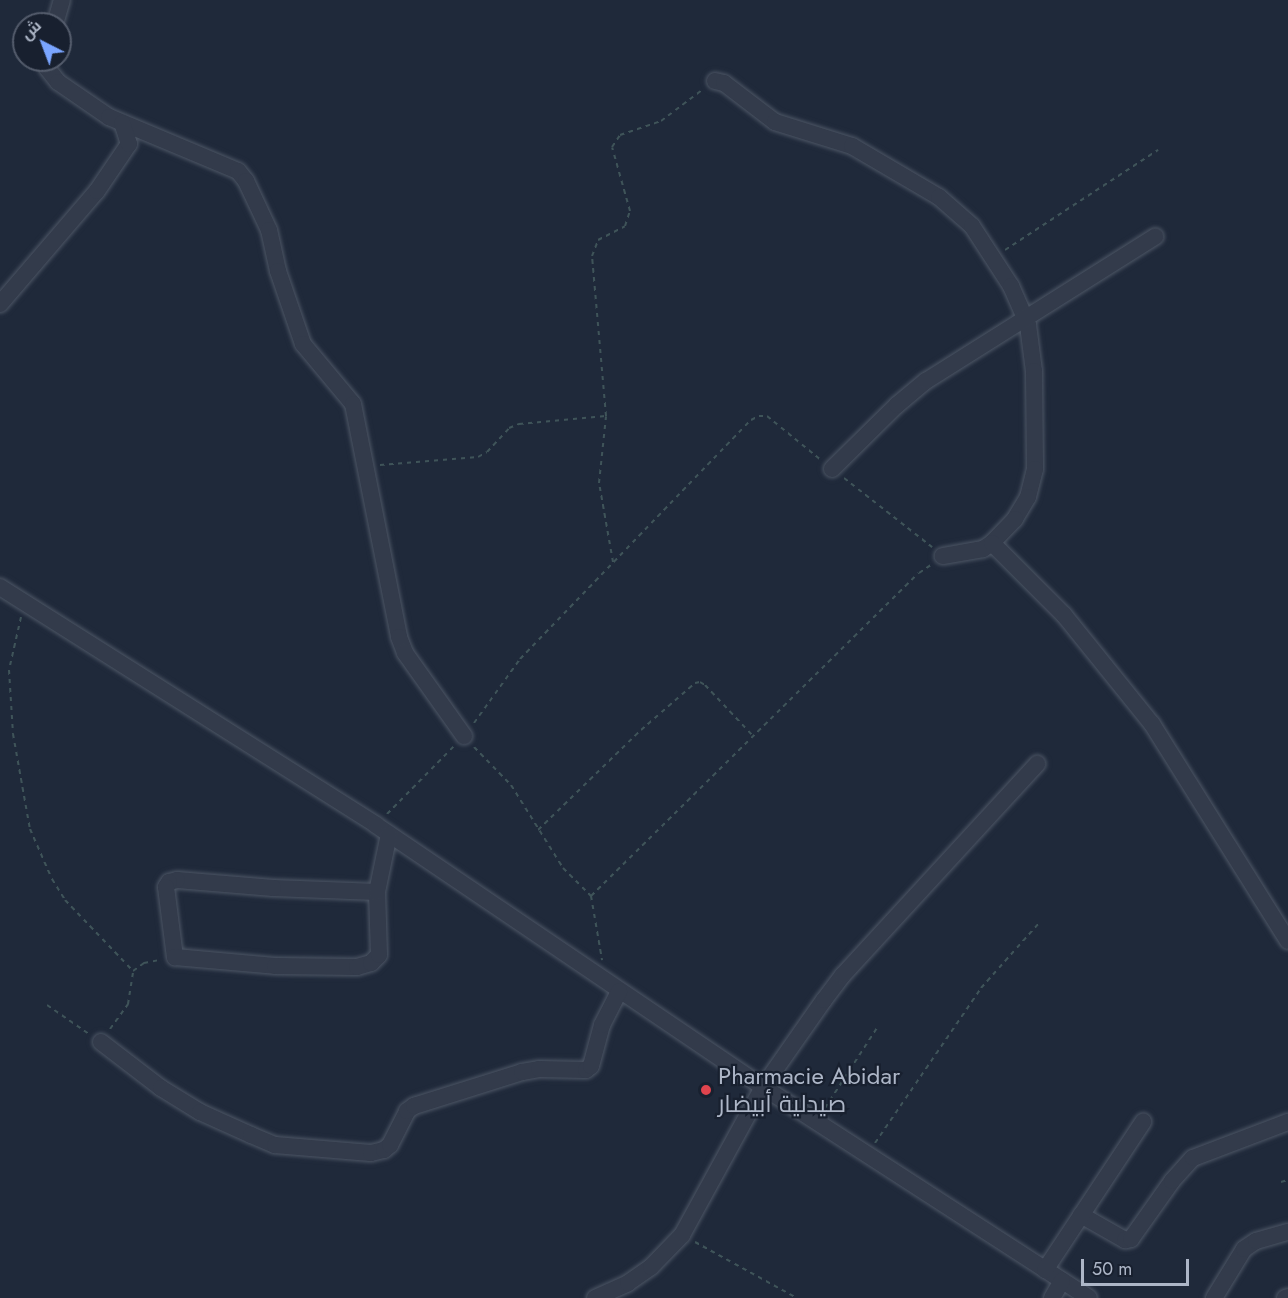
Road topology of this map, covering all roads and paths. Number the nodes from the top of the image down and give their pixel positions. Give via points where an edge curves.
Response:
1 (50, 72) edge
2 (715, 81) joint
3 (122, 123) junction
4 (1158, 150) dead end
5 (1155, 237) dead end
6 (993, 258) junction
7 (0, 304) edge
8 (1025, 318) junction
9 (606, 416) junction
10 (364, 467) junction
11 (832, 469) junction
12 (993, 543) junction
13 (943, 556) junction
14 (613, 562) junction
15 (0, 587) edge
16 (26, 604) junction
17 (464, 736) junction
18 (754, 737) junction
19 (1037, 764) dead end
20 (383, 830) junction
21 (538, 830) junction
22 (377, 892) junction
23 (591, 896) junction
24 (1040, 922) dead end
25 (1288, 941) edge
26 (175, 957) junction
27 (134, 971) junction
28 (603, 980) junction
29 (619, 991) junction
30 (47, 1005) dead end
31 (877, 1028) dead end
32 (101, 1042) junction
33 (763, 1087) junction
34 (817, 1120) junction
35 (1143, 1122) dead end
36 (1288, 1122) edge
37 (868, 1152) junction
38 (1288, 1180) edge
39 (1281, 1182) dead end
40 (1081, 1215) junction
41 (1288, 1232) edge
42 (682, 1235) junction
43 (1045, 1270) junction
44 (1062, 1281) junction
45 (595, 1298) edge
46 (797, 1298) edge
47 (1052, 1298) edge
48 (1089, 1298) edge
49 (1214, 1298) edge

1 - 3 street via 58,82
2 - 6 street via 724,83 776,122 852,146 939,197 972,226
2 - 9 path via 661,121 620,135 612,147 630,211 625,226 598,240 592,256
3 - 7 street via 129,144 97,191
3 - 10 street via 238,171 246,181 269,230 278,271 303,344 353,404
4 - 6 path
5 - 8 street
6 - 8 street
8 - 11 street via 909,393
8 - 12 street via 1034,371 1035,469 1024,505
9 - 10 path via 519,424 509,428 488,452 478,457
9 - 14 path via 599,483
10 - 17 street via 399,637 405,653
11 - 13 path
11 - 14 path via 767,416 759,416 731,439
12 - 13 street via 983,549
12 - 25 street via 1064,615 1152,724
13 - 18 path via 919,573
14 - 17 path via 520,660
15 - 16 street
16 - 20 street
16 - 27 path via 9,670 13,734 30,830 65,900
17 - 20 path
17 - 21 path via 511,785
18 - 21 path via 705,685 695,683
18 - 23 path
19 - 33 street via 843,975
20 - 22 street
20 - 28 street
21 - 23 path via 575,883
22 - 26 street via 379,955 371,963 357,967 275,966
22 - 26 street via 169,882 166,887
23 - 28 path
24 - 37 path via 981,988
26 - 27 path via 144,963
27 - 32 path via 128,1004
28 - 29 street
29 - 32 street via 605,1018 591,1066 586,1070 531,1070 414,1106 407,1111 390,1145 371,1153 275,1145 200,1112
29 - 33 street
30 - 32 path
31 - 34 path
33 - 34 street
33 - 42 street
34 - 37 street
35 - 40 street
36 - 40 street via 1193,1158 1131,1239 1125,1240
37 - 43 street
38 - 39 path
40 - 43 street
41 - 49 street via 1256,1241 1244,1249
42 - 45 street via 651,1267
42 - 46 path
43 - 44 street
44 - 47 street
44 - 48 street

